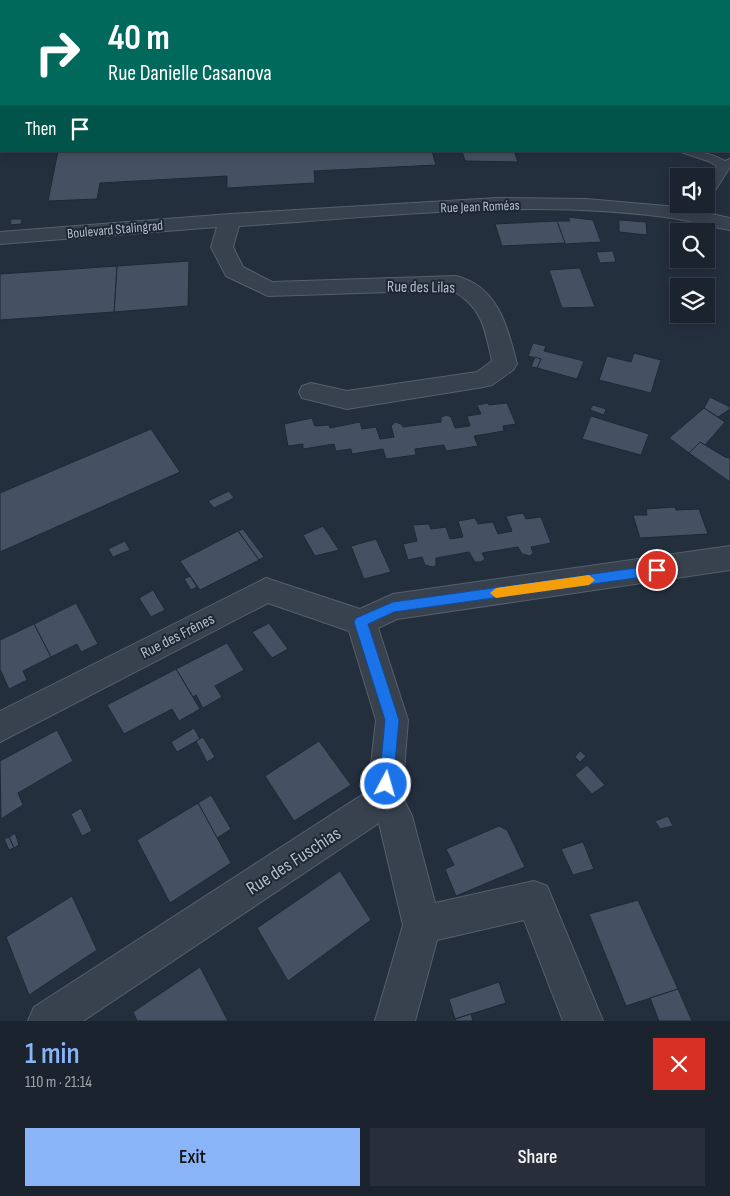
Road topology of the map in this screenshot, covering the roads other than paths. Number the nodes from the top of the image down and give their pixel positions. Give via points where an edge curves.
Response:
1 (688, 152) edge
2 (727, 164) edge
3 (715, 181) edge
4 (670, 212) edge
5 (706, 213) edge
6 (230, 220) junction
7 (730, 224) edge
8 (0, 238) edge
9 (311, 392) dead end
10 (730, 558) edge
11 (361, 622) junction
12 (0, 727) edge
13 (384, 800) junction
14 (422, 925) junction
15 (48, 1021) edge
16 (395, 1021) edge
17 (583, 1021) edge

1 - 2 lane
2 - 3 lane
4 - 6 street, Rue Jean Roméas via 586,205 497,204
5 - 7 street, Rue Jean Roméas
6 - 8 street, Boulevard Stalingrad
6 - 9 street, Rue des Lilas via 222,247 234,271 268,289 456,283 475,292 491,310 505,364 483,379 346,400
10 - 11 street via 393,607
11 - 12 street, Rue des Frênes via 266,590
11 - 13 street via 392,720
13 - 14 street via 394,816
13 - 15 street, Rue des Fuschias
14 - 16 street
14 - 17 street via 534,899

